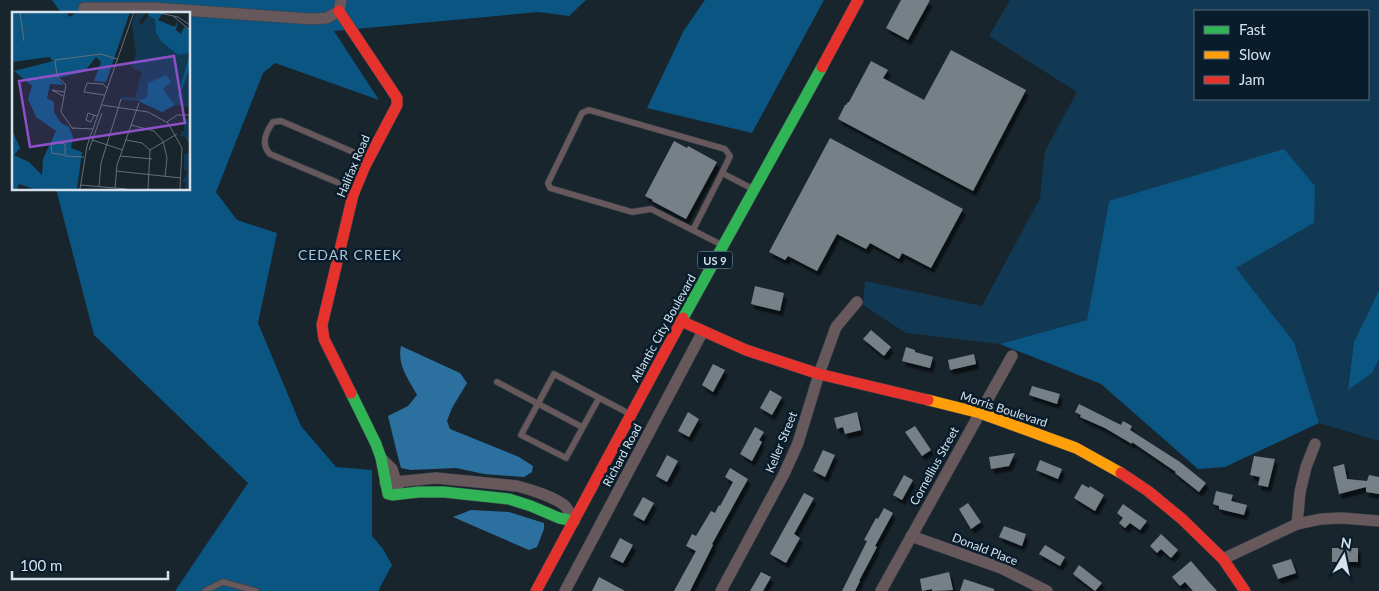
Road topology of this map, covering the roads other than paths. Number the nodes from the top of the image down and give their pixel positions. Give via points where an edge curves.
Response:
1 (858, 0) edge
2 (340, 6) edge
3 (84, 8) dead end
4 (369, 158) junction
5 (722, 173) junction
6 (355, 190) junction
7 (755, 190) junction
8 (693, 230) junction
9 (724, 246) junction
10 (857, 302) dead end
11 (682, 321) junction
12 (703, 331) junction
13 (1012, 356) dead end
14 (819, 374) junction
15 (497, 382) dead end
16 (599, 398) junction
17 (538, 404) junction
18 (980, 413) junction
19 (632, 415) junction
20 (582, 428) junction
21 (1315, 444) dead end
22 (391, 483) junction
23 (1379, 520) edge
24 (574, 522) junction
25 (1297, 524) junction
26 (911, 536) junction
27 (1223, 559) junction
28 (205, 591) edge
29 (256, 591) edge
30 (536, 591) edge
31 (565, 591) edge
32 (721, 591) edge
33 (881, 591) edge
34 (1047, 591) edge
35 (1245, 591) edge

1 - 7 main road, Atlantic City Boulevard / US 9
2 - 3 street via 326,18 312,19 153,8
2 - 4 main road, Halifax Road via 397,98 397,105
4 - 6 main road, Halifax Road
4 - 6 lane via 281,121 268,128 264,142 270,154
5 - 7 lane
5 - 8 lane
5 - 8 lane via 730,156 725,149 589,110 582,113 548,183 550,188 632,212 651,209
6 - 22 main road, Halifax Road via 322,332 376,444
7 - 9 main road, Atlantic City Boulevard / US 9
8 - 9 lane
9 - 11 main road, Atlantic City Boulevard / US 9
10 - 14 street, Keller Street via 836,327
11 - 12 main road, Morris Boulevard
11 - 19 main road, Atlantic City Boulevard / US 9
12 - 14 main road, Morris Boulevard via 746,350
12 - 31 street, Richard Road
13 - 18 street, Cornellius Street
14 - 18 main road, Morris Boulevard
14 - 32 street, Keller Street via 784,474
15 - 17 lane
16 - 17 lane via 554,374
16 - 19 lane
16 - 20 lane
17 - 20 lane
17 - 20 lane via 521,435 566,458
18 - 26 street, Cornellius Street
18 - 27 main road, Morris Boulevard via 1076,448 1117,470 1182,519
19 - 24 main road, Atlantic City Boulevard / US 9
21 - 25 street via 1300,492
22 - 24 street via 436,478 517,486 565,506
22 - 24 main road via 388,494 392,495 444,492 509,499
23 - 25 street via 1321,519
24 - 30 main road, Atlantic City Boulevard / US 9
25 - 27 street
26 - 33 street, Cornellius Street
26 - 34 street, Donald Place via 1001,568
27 - 35 main road, Morris Boulevard
28 - 29 lane via 223,582

